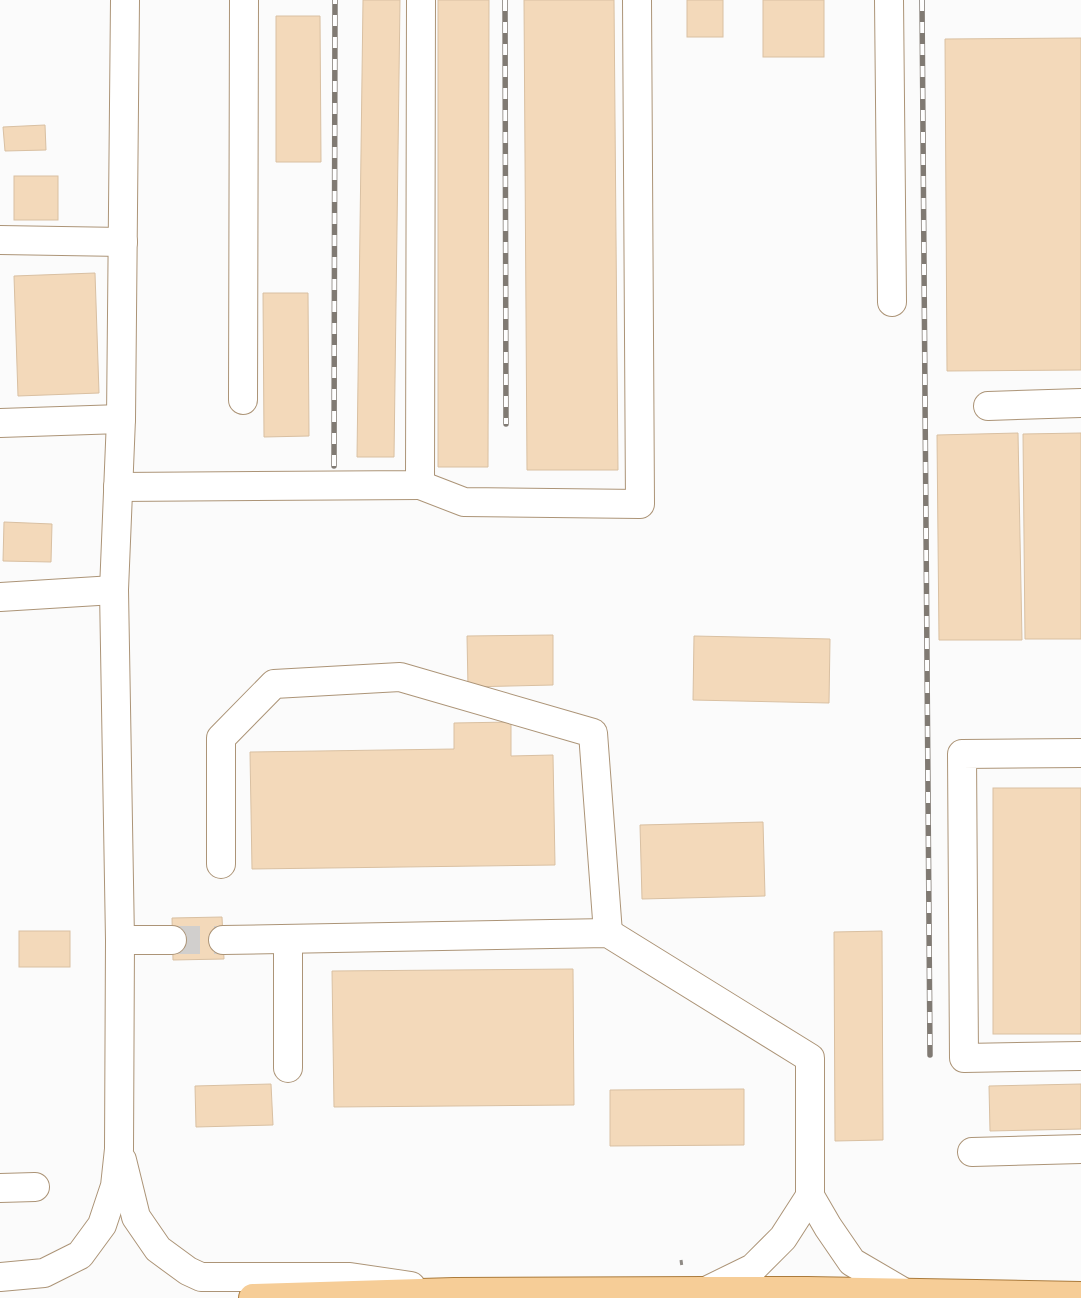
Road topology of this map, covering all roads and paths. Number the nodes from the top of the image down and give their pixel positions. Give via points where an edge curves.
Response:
1 (125, 0) edge
2 (244, 0) edge
3 (421, 0) edge
4 (637, 0) edge
5 (889, 0) edge
6 (0, 240) edge
7 (123, 242) junction
8 (892, 302) dead end
9 (244, 400) dead end
10 (1081, 403) edge
11 (988, 406) dead end
12 (121, 419) junction
13 (0, 423) edge
14 (420, 484) junction
15 (118, 487) junction
16 (114, 590) junction
17 (0, 597) edge
18 (1081, 753) edge
19 (220, 864) dead end
20 (608, 933) junction
21 (288, 939) junction
22 (120, 940) junction
23 (172, 940) tunnel mouth
24 (223, 940) tunnel mouth
25 (1081, 1056) edge
26 (288, 1068) dead end
27 (119, 1149) junction
28 (1081, 1149) edge
29 (972, 1152) dead end
30 (0, 1188) edge
31 (35, 1188) dead end
32 (810, 1196) junction
33 (0, 1277) edge
34 (706, 1291) junction
35 (454, 1292) junction
36 (905, 1293) junction
37 (1081, 1296) edge
38 (253, 1298) edge

1 - 7 street
2 - 9 street
3 - 14 street
4 - 14 street via 640,504 464,502
5 - 8 street
6 - 7 street
7 - 12 street
10 - 11 street
12 - 13 street
12 - 15 street
14 - 15 street
15 - 16 street
16 - 17 street
16 - 22 street
18 - 25 street via 962,754 964,1058
19 - 20 street via 221,738 274,684 400,677 593,733
20 - 21 street
20 - 32 street via 810,1058
21 - 24 street
21 - 26 street
22 - 23 street
22 - 27 street
27 - 33 street via 115,1186 102,1225 80,1255 44,1273
27 - 35 street via 136,1217 158,1249 188,1272 201,1277 350,1277
28 - 29 street
30 - 31 street
32 - 34 street via 783,1238 753,1268
32 - 36 street via 852,1262
34 - 35 main road
34 - 36 main road
35 - 38 main road
36 - 37 main road

